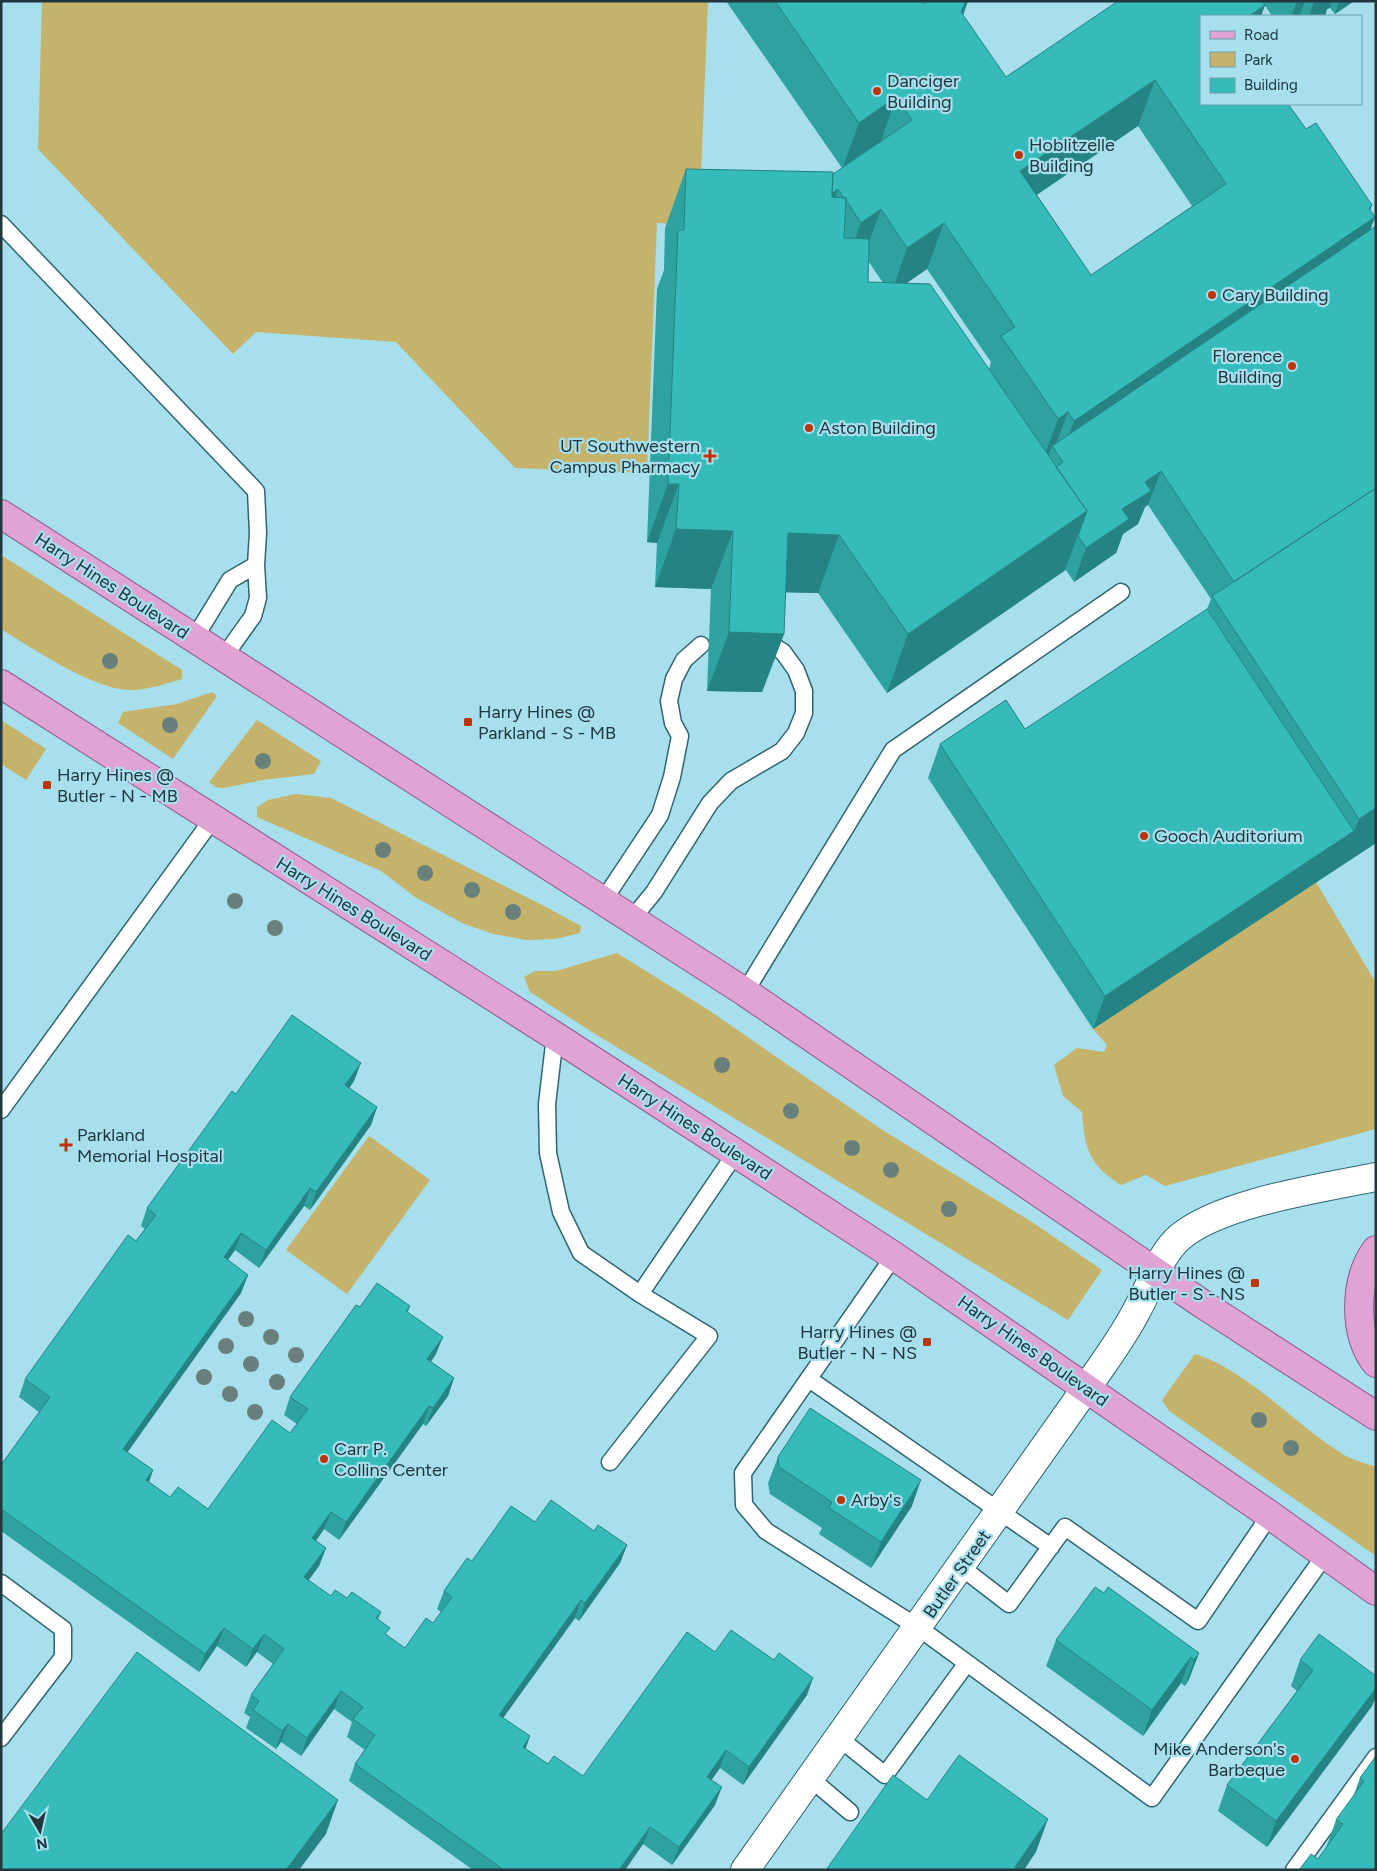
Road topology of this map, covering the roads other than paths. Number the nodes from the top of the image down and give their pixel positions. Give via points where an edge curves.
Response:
1 (1, 224) edge
2 (1, 514) edge
3 (256, 565) junction
4 (1121, 592) dead end
5 (194, 639) junction
6 (764, 640) edge
7 (701, 645) dead end
8 (223, 658) junction
9 (1, 684) edge
10 (212, 820) junction
11 (603, 901) junction
12 (632, 919) junction
13 (745, 992) junction
14 (555, 1036) junction
15 (1, 1110) edge
16 (736, 1154) junction
17 (1368, 1182) edge
18 (1376, 1250) edge
19 (894, 1256) junction
20 (1156, 1272) junction
21 (640, 1294) junction
22 (1376, 1363) edge
23 (809, 1380) junction
24 (1086, 1388) junction
25 (1376, 1416) edge
26 (610, 1462) dead end
27 (1001, 1512) junction
28 (1270, 1516) junction
29 (1051, 1546) junction
30 (1325, 1555) junction
31 (961, 1568) junction
32 (1, 1583) edge
33 (1376, 1591) edge
34 (919, 1628) junction
35 (967, 1663) junction
36 (1, 1738) edge
37 (839, 1738) junction
38 (1376, 1757) edge
39 (810, 1778) junction
40 (850, 1812) dead end
41 (745, 1870) edge
42 (1294, 1870) edge

1 - 3 lane via 256,491
2 - 5 main road, Harry Hines Boulevard
3 - 5 lane via 230,580
3 - 8 lane via 258,598 253,616
4 - 13 lane via 893,750
5 - 8 main road, Harry Hines Boulevard
6 - 12 lane via 783,652 804,691 804,712 796,733 782,751 732,781 710,803 654,892
7 - 11 lane via 684,660 674,680 669,701 673,723 680,736 660,814
8 - 11 main road, Harry Hines Boulevard
9 - 10 main road, Harry Hines Boulevard
10 - 14 main road, Harry Hines Boulevard
10 - 15 lane
11 - 12 main road, Harry Hines Boulevard
12 - 13 main road, Harry Hines Boulevard
13 - 20 main road, Harry Hines Boulevard
14 - 16 main road, Harry Hines Boulevard
14 - 21 lane via 547,1104 548,1153 562,1212 582,1254
16 - 19 main road, Harry Hines Boulevard
16 - 21 lane
17 - 20 street, Butler Street via 1297,1192 1214,1217 1180,1237
18 - 22 main road via 1366,1269 1360,1304 1364,1341
19 - 23 lane
19 - 24 main road, Harry Hines Boulevard
20 - 24 street, Butler Street via 1116,1347
20 - 25 main road, Harry Hines Boulevard
21 - 26 lane via 709,1336
23 - 27 lane
23 - 34 lane via 743,1473 744,1505 766,1531
24 - 27 street, Butler Street
24 - 28 main road, Harry Hines Boulevard
27 - 29 lane
27 - 31 street, Butler Street
28 - 29 lane via 1198,1621 1065,1527
28 - 30 main road, Harry Hines Boulevard
29 - 31 lane via 1010,1604
30 - 33 main road, Harry Hines Boulevard
30 - 35 lane via 1152,1798
31 - 34 street, Butler Street
32 - 36 lane via 62,1629 63,1657
34 - 35 lane
34 - 37 street, Butler Street
35 - 37 lane via 885,1774
37 - 39 street, Butler Street
38 - 42 lane
39 - 40 lane
39 - 41 street, Butler Street

